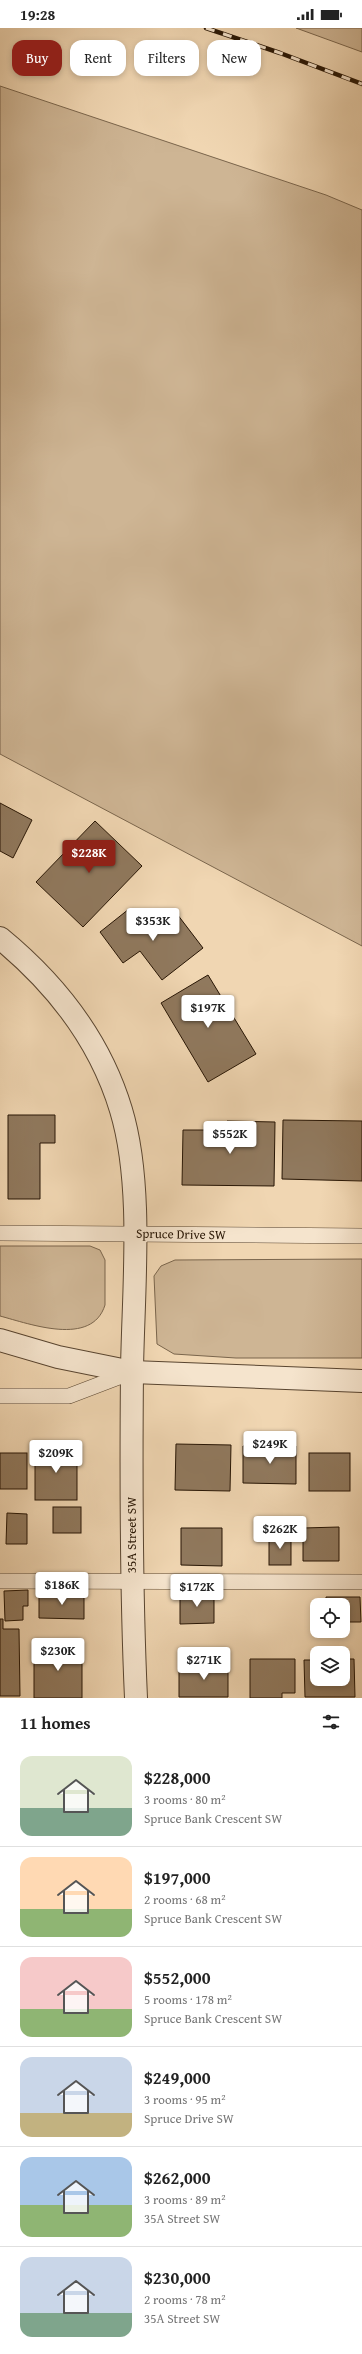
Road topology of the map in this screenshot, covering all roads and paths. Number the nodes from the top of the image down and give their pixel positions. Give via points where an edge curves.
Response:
1 (0, 938) edge
2 (0, 1233) edge
3 (135, 1234) junction
4 (362, 1236) edge
5 (0, 1340) edge
6 (132, 1372) junction
7 (362, 1381) edge
8 (0, 1396) edge
9 (0, 1581) edge
10 (131, 1582) junction
11 (362, 1582) edge
12 (136, 1698) edge

1 - 3 street, 35A Street SW via 44,978 66,1004 100,1057 119,1104 128,1139
2 - 3 lane, Spruce Drive SW
3 - 4 lane, Spruce Drive SW
3 - 6 street, 35A Street SW
5 - 6 street via 58,1357
6 - 7 street
6 - 8 lane via 69,1396
6 - 10 street, 35A Street SW
9 - 10 lane
10 - 11 lane
10 - 12 street, 35A Street SW

